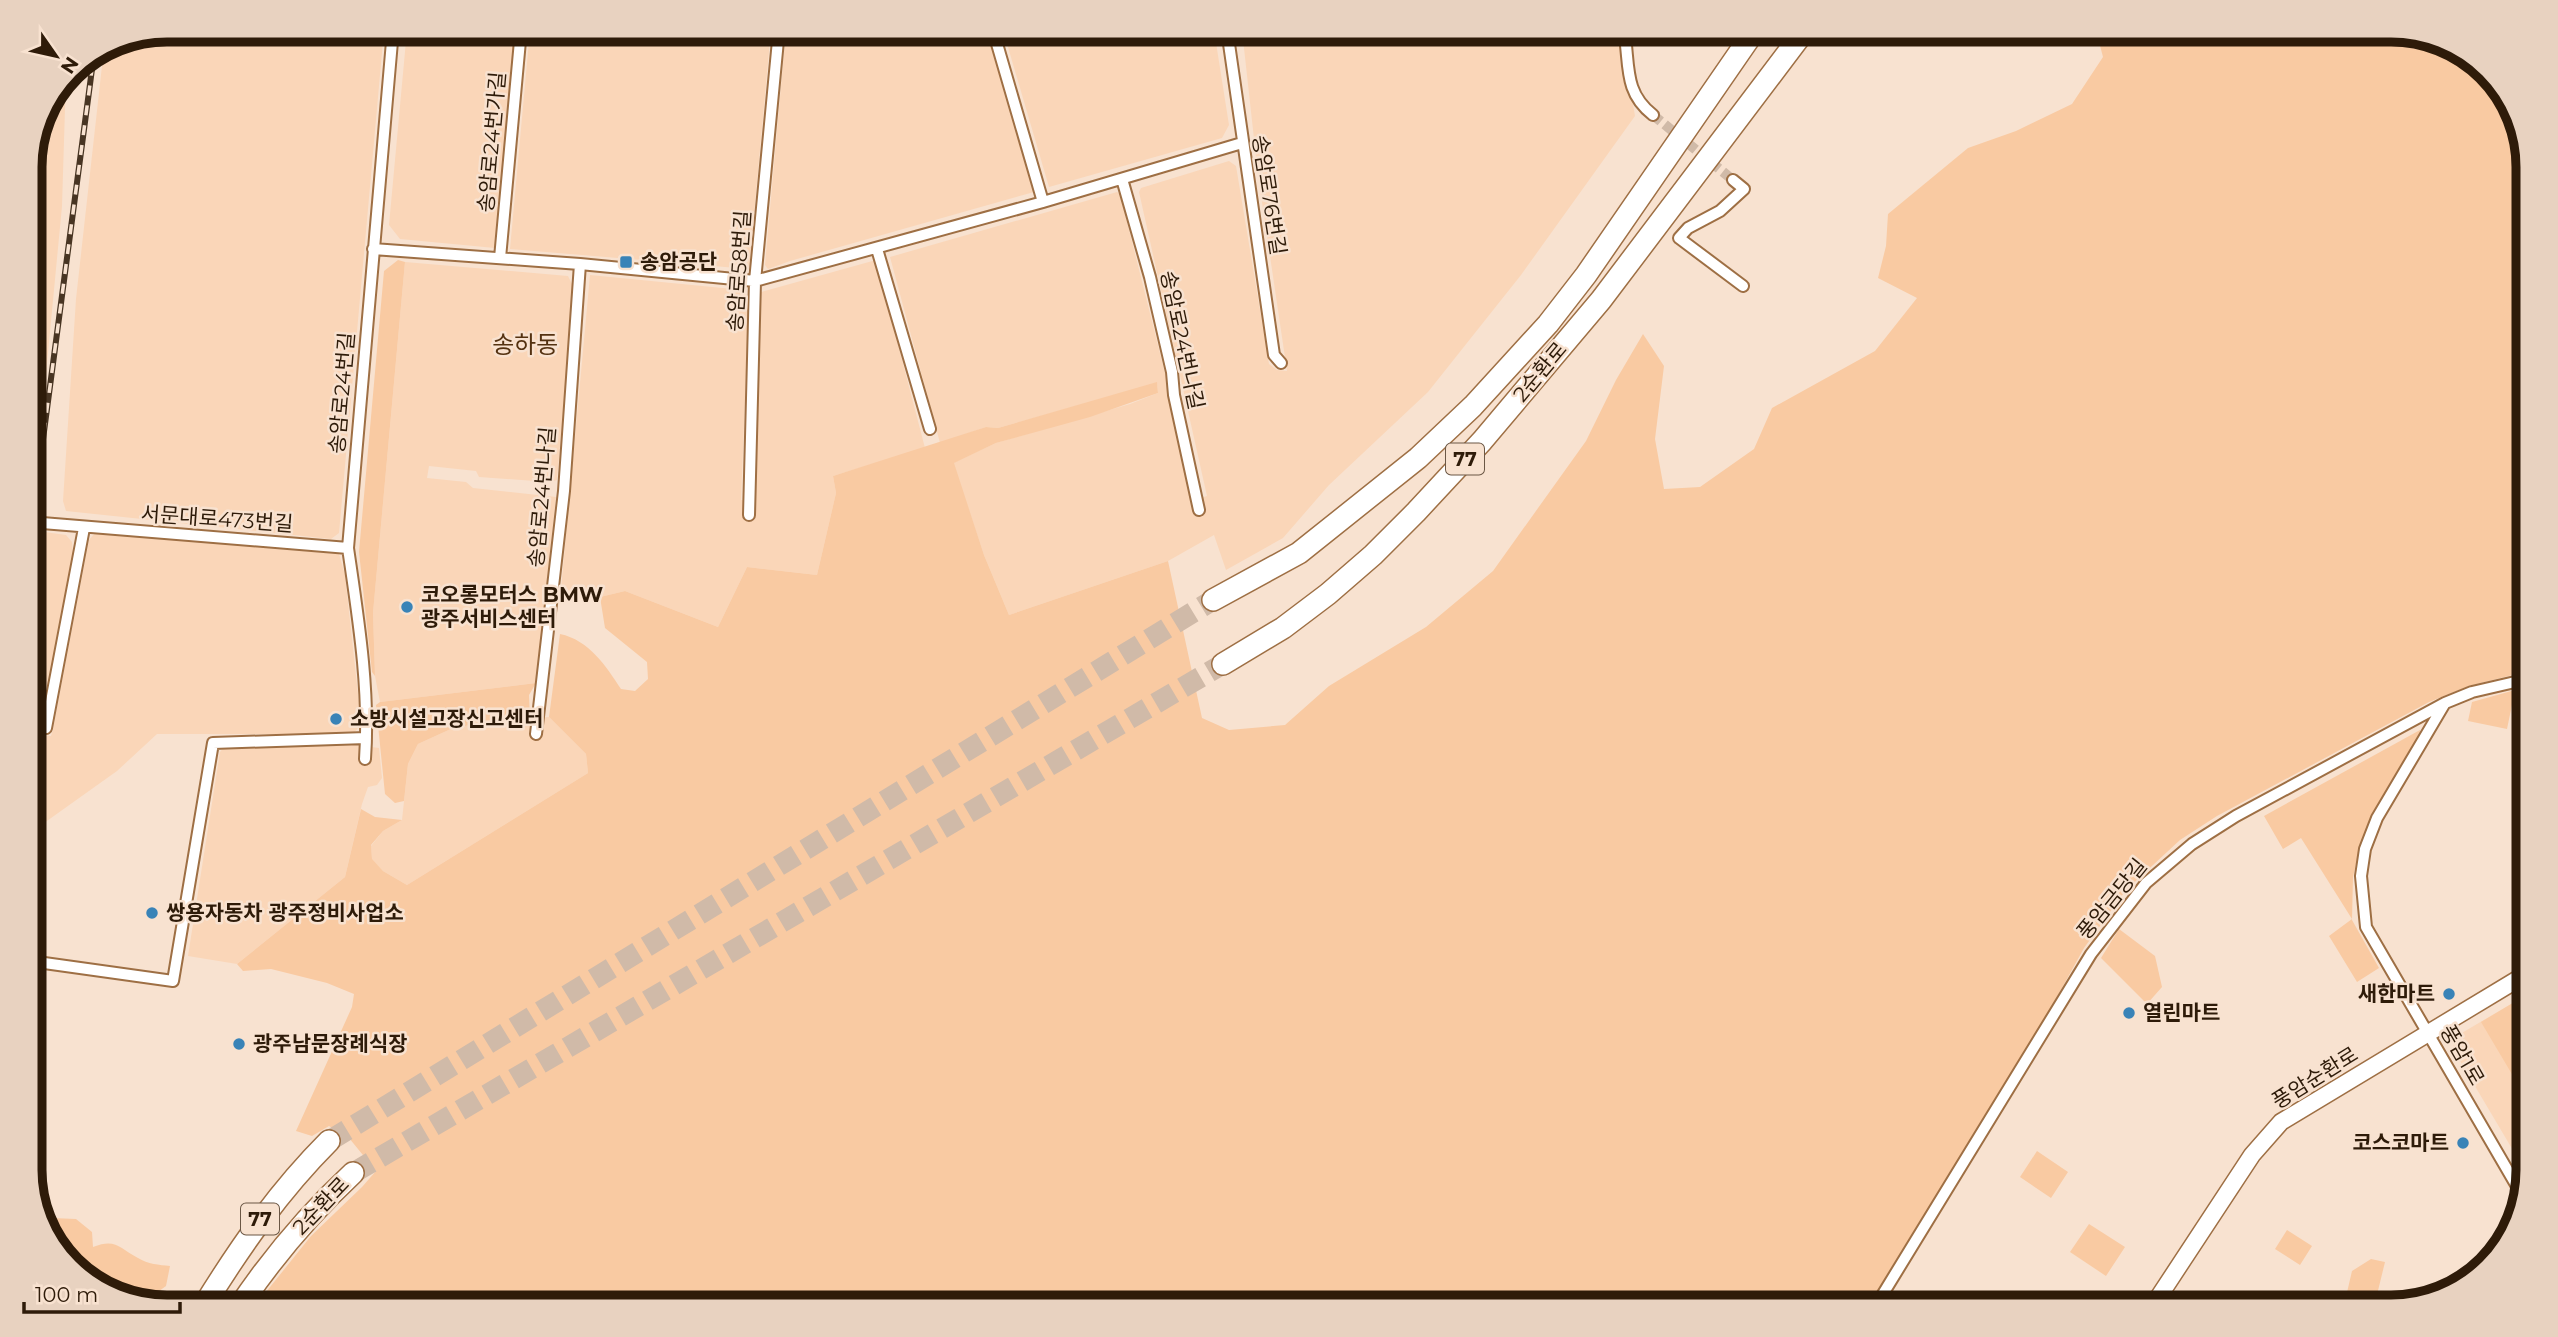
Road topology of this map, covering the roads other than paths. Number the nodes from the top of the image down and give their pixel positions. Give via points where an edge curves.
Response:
1 (392, 42) edge
2 (520, 42) edge
3 (778, 42) edge
4 (996, 42) edge
5 (1229, 42) edge
6 (1626, 42) edge
7 (1747, 42) edge
8 (1796, 42) edge
9 (1653, 115) tunnel mouth
10 (1242, 143) junction
11 (1122, 179) junction
12 (1733, 180) dead end
13 (1043, 202) junction
14 (373, 248) junction
15 (877, 249) junction
16 (500, 258) junction
17 (580, 264) junction
18 (755, 281) junction
19 (1743, 286) dead end
20 (1281, 363) dead end
21 (930, 429) dead end
22 (1199, 510) dead end
23 (749, 515) dead end
24 (42, 523) edge
25 (84, 528) junction
26 (348, 548) junction
27 (1213, 600) tunnel mouth
28 (1223, 664) tunnel mouth
29 (2516, 682) edge
30 (2445, 703) junction
31 (46, 728) dead end
32 (536, 734) dead end
33 (366, 738) junction
34 (365, 760) dead end
35 (42, 963) edge
36 (2516, 980) edge
37 (2428, 1034) junction
38 (329, 1141) tunnel mouth
39 (353, 1173) tunnel mouth
40 (2515, 1183) edge
41 (211, 1295) edge
42 (248, 1295) edge
43 (1884, 1295) edge
44 (2160, 1295) edge

1 - 14 street, 송암로24번길
2 - 16 street, 송암로24번가길
3 - 18 street, 송암로58번길
4 - 13 street
5 - 10 street, 송암로76번길
6 - 9 street via 1630,86
7 - 27 highway, 2순환로 / 77 via 1587,275 1473,406 1418,458 1299,553
8 - 28 highway, 2순환로 / 77 via 1601,300 1463,461 1373,555 1328,594
10 - 11 street
10 - 20 street, 송암로76번길 via 1274,355
11 - 13 street
11 - 22 street, 송암로24번나길 via 1150,277
12 - 19 street via 1744,189 1679,239
13 - 15 street
14 - 16 street
14 - 26 street, 송암로24번길
15 - 18 street
15 - 21 street
16 - 17 street
17 - 18 street
17 - 32 street, 송암로24번나길 via 564,491
18 - 23 street, 송암로58번길
24 - 25 street, 서문대로473번길
25 - 26 street, 서문대로473번길
25 - 31 street
26 - 33 street, 송암로24번길 via 360,632
29 - 30 street, 풍암금당길
30 - 37 street, 풍암1로 via 2377,818 2361,876 2366,927
30 - 43 street, 풍암금당길 via 2236,816 2192,844 2146,883 2091,954
33 - 34 street, 송암로24번길
33 - 35 street via 213,743 173,981
36 - 37 street, 풍암순환로
37 - 40 street, 풍암1로
37 - 44 street, 풍암순환로 via 2281,1122 2252,1155
38 - 41 highway, 2순환로 / 77 via 270,1206
39 - 42 highway, 2순환로 / 77 via 306,1220

